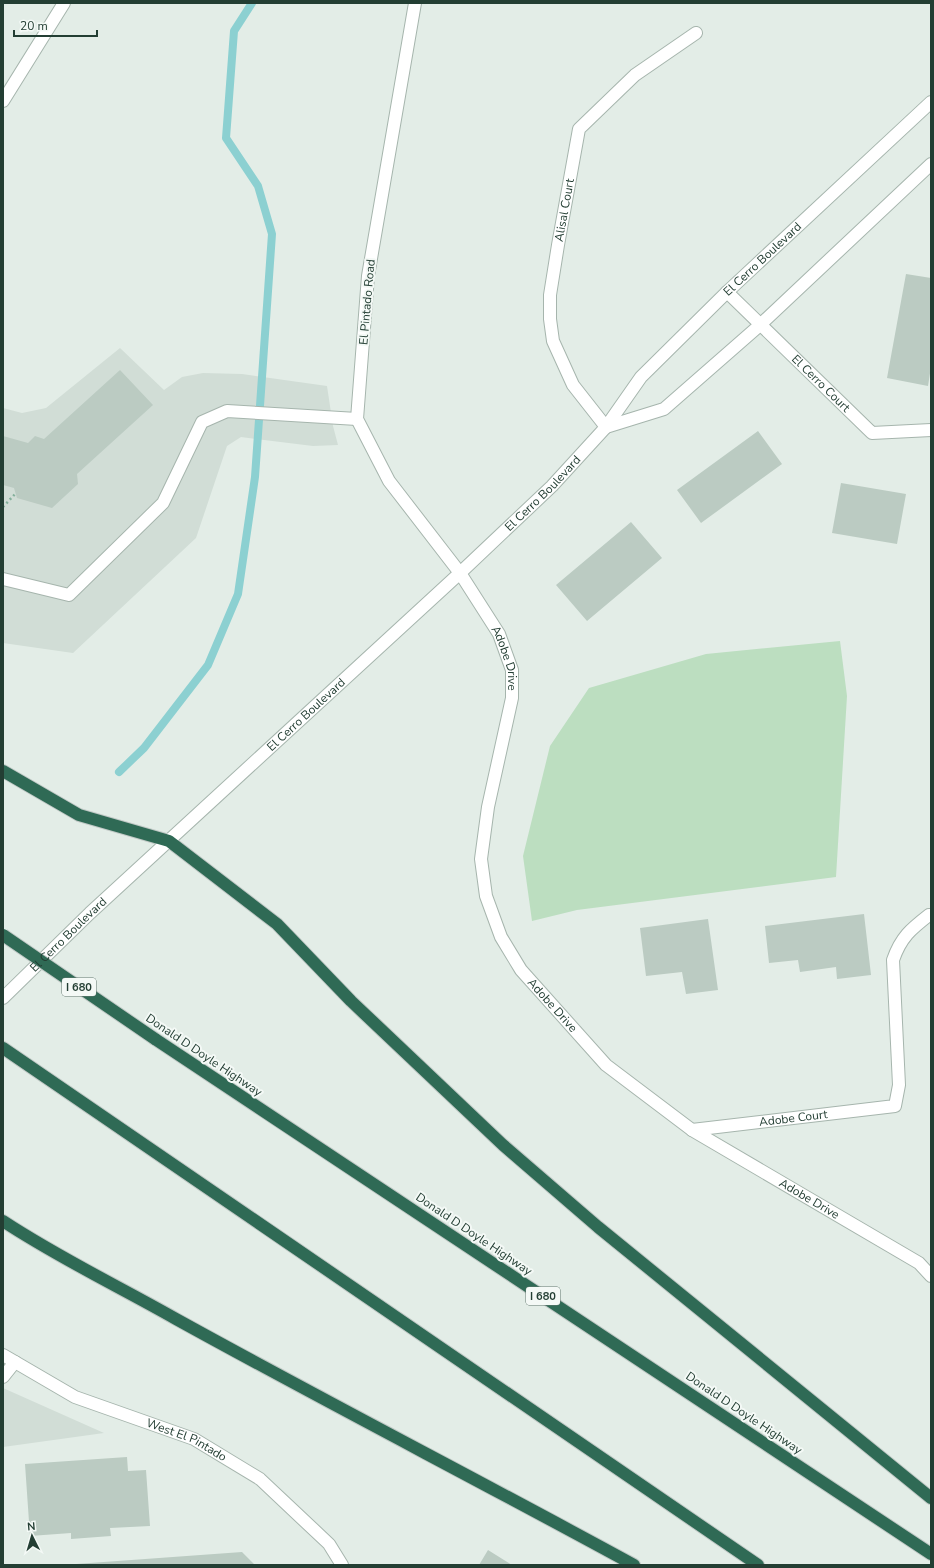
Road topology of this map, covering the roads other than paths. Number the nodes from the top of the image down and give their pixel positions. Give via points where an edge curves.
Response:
1 (64, 3) edge
2 (415, 3) edge
3 (696, 33) dead end
4 (3, 101) edge
5 (931, 102) edge
6 (931, 164) edge
7 (727, 292) junction
8 (760, 325) junction
9 (358, 419) junction
10 (606, 427) junction
11 (931, 430) edge
12 (460, 573) junction
13 (3, 579) edge
14 (3, 771) edge
15 (168, 841) junction
16 (929, 915) dead end
17 (3, 935) edge
18 (3, 998) edge
19 (3, 1048) edge
20 (692, 1130) junction
21 (3, 1221) edge
22 (931, 1276) edge
23 (3, 1355) edge
24 (16, 1362) junction
25 (3, 1377) edge
26 (931, 1498) edge
27 (931, 1554) edge
28 (342, 1565) edge
29 (634, 1565) edge
30 (758, 1565) edge

1 - 4 street
2 - 9 street, El Pintado Road via 368,276
3 - 10 street, Alisal Court via 634,75 579,129 550,295 550,318 553,341 573,385
5 - 7 street, El Cerro Boulevard
6 - 8 street
7 - 8 street, El Cerro Court
7 - 10 street, El Cerro Boulevard via 641,377
8 - 10 street via 664,409
8 - 11 street, El Cerro Court via 872,433
9 - 12 street via 389,482
9 - 13 street via 226,411 202,422 163,503 69,595
10 - 12 street, El Cerro Boulevard via 552,486
12 - 15 street, El Cerro Boulevard
12 - 20 street, Adobe Drive via 499,634 512,670 512,698 488,807 481,859 486,896 501,937 521,970 606,1065
14 - 15 highway via 79,815
15 - 18 street, El Cerro Boulevard
15 - 26 highway via 277,924 356,1007 509,1150 598,1227
16 - 20 street, Adobe Court via 908,931 893,960 899,1085 895,1106
17 - 27 highway, Donald D Doyle Highway / I 680, bridge via 155,1039
19 - 30 highway
20 - 22 street, Adobe Drive via 919,1262
21 - 29 highway via 43,1248
23 - 24 street, West El Pintado
24 - 25 street
24 - 28 street, West El Pintado via 76,1397 194,1439 253,1475 329,1544

